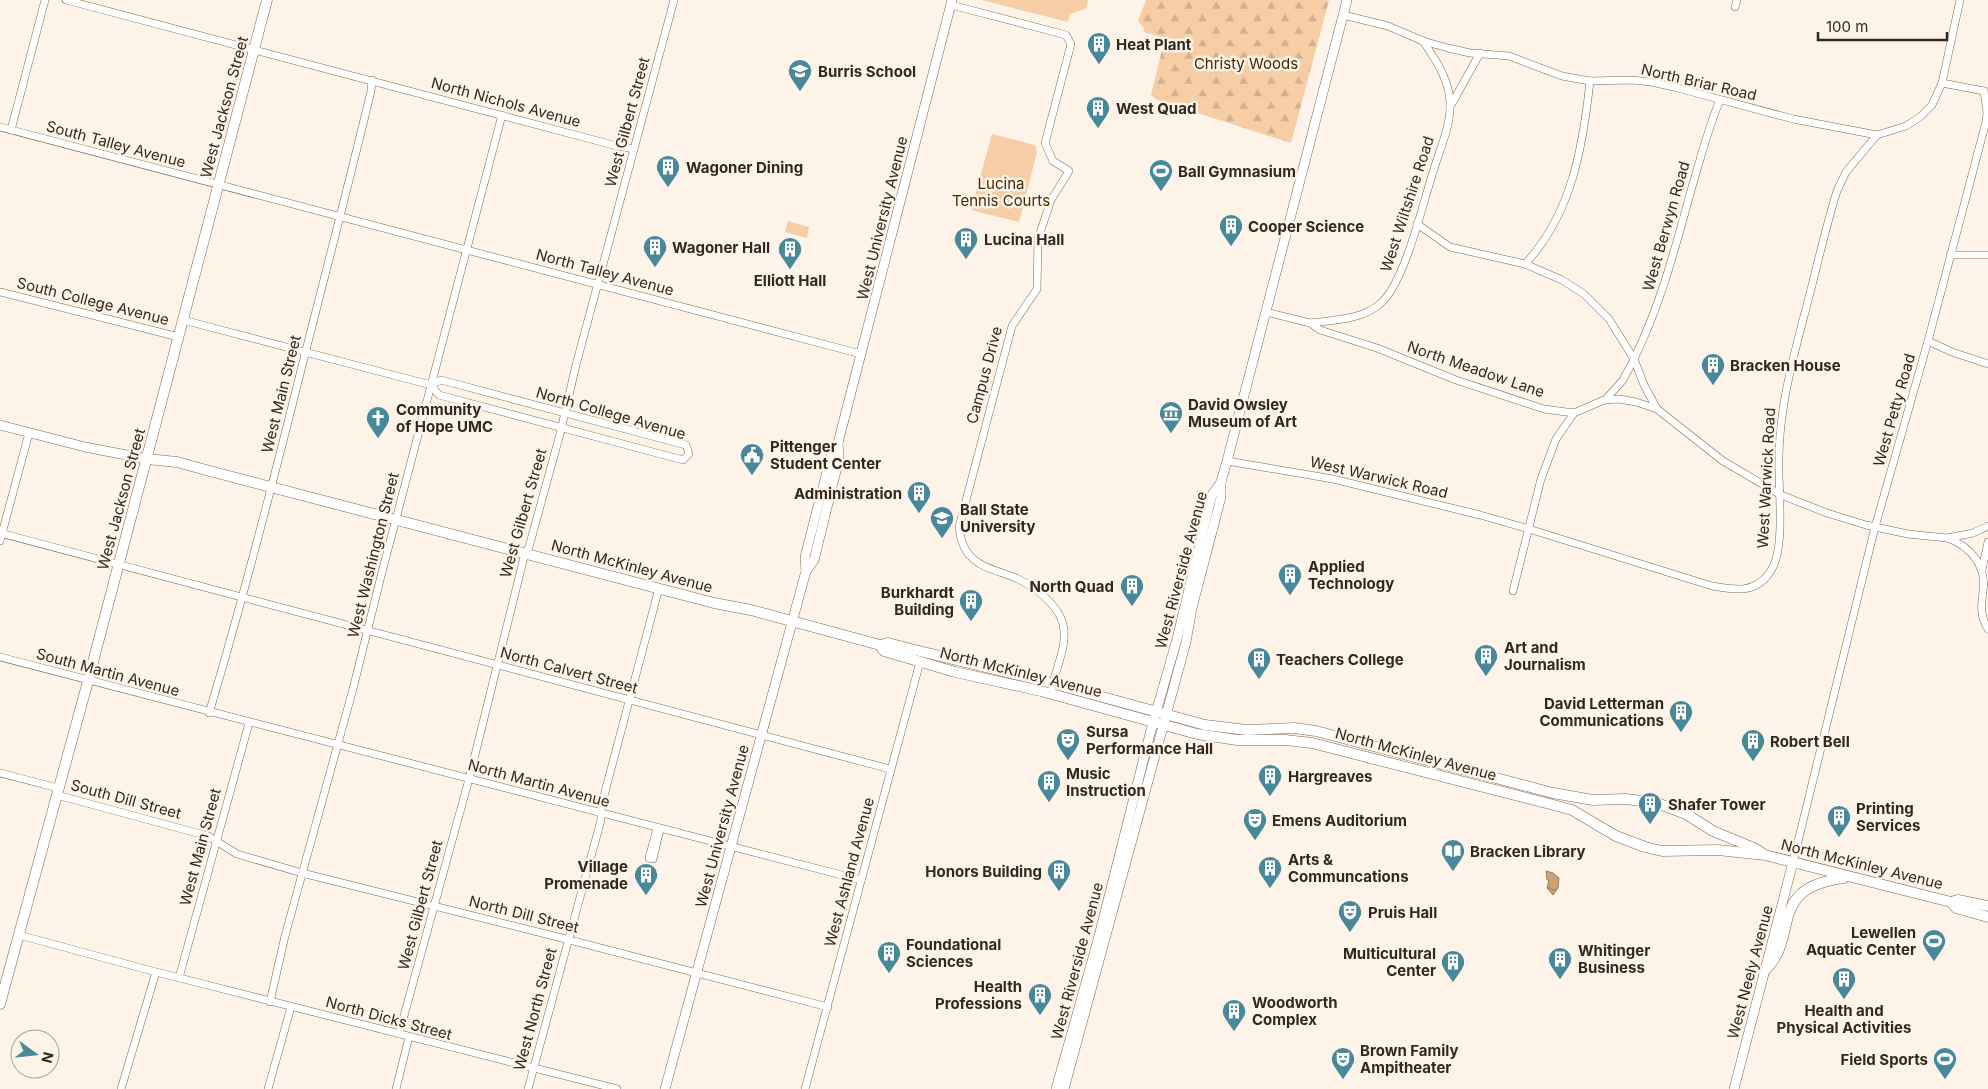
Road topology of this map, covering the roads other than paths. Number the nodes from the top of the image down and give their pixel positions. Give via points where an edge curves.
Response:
1 (45, 0) edge
2 (66, 0) edge
3 (267, 0) edge
4 (674, 0) edge
5 (1347, 0) edge
6 (1960, 0) edge
7 (951, 2) edge
8 (1343, 15) junction
9 (1423, 41) junction
10 (254, 49) junction
11 (1480, 53) junction
12 (372, 80) junction
13 (1590, 81) junction
14 (1942, 83) junction
15 (1986, 88) edge
16 (1720, 100) junction
17 (1450, 107) junction
18 (502, 115) junction
19 (0, 127) edge
20 (11, 130) junction
21 (1877, 134) junction
22 (634, 149) junction
23 (219, 185) junction
24 (341, 217) junction
25 (1417, 224) junction
26 (467, 250) junction
27 (1988, 254) edge
28 (1950, 255) junction
29 (1525, 264) junction
30 (597, 285) junction
31 (0, 292) edge
32 (1266, 312) junction
33 (183, 320) junction
34 (1310, 323) junction
35 (179, 337) junction
36 (1928, 341) junction
37 (306, 352) junction
38 (862, 354) junction
39 (1634, 359) junction
40 (1988, 364) edge
41 (430, 386) junction
42 (1604, 400) junction
43 (1657, 409) junction
44 (565, 413) junction
45 (1574, 413) junction
46 (0, 425) edge
47 (562, 428) junction
48 (29, 433) junction
49 (147, 459) junction
50 (1227, 461) junction
51 (272, 487) junction
52 (1781, 496) junction
53 (396, 520) junction
54 (1988, 526) edge
55 (1875, 527) junction
56 (1529, 529) junction
57 (1, 536) edge
58 (1947, 538) junction
59 (1988, 542) edge
60 (525, 553) junction
61 (119, 565) junction
62 (1982, 571) junction
63 (659, 588) junction
64 (1513, 591) dead end
65 (242, 597) junction
66 (793, 621) junction
67 (1988, 629) edge
68 (368, 630) junction
69 (880, 645) junction
70 (0, 658) edge
71 (920, 662) junction
72 (498, 666) junction
73 (88, 681) junction
74 (1051, 689) junction
75 (629, 700) junction
76 (209, 713) junction
77 (1163, 718) junction
78 (249, 723) junction
79 (761, 735) junction
80 (336, 746) junction
81 (890, 769) junction
82 (0, 773) edge
83 (469, 779) junction
84 (58, 791) junction
85 (601, 814) junction
86 (217, 841) junction
87 (731, 848) junction
88 (1765, 855) junction
89 (1793, 862) junction
90 (302, 873) junction
91 (1851, 877) junction
92 (861, 880) junction
93 (1950, 902) junction
94 (434, 905) junction
95 (1988, 906) edge
96 (1988, 917) edge
97 (19, 935) junction
98 (568, 939) junction
99 (156, 972) junction
100 (1763, 972) junction
101 (696, 973) junction
102 (179, 978) junction
103 (270, 1002) junction
104 (0, 1004) edge
105 (291, 1007) junction
106 (828, 1007) junction
107 (399, 1034) junction
108 (409, 1037) junction
109 (534, 1068) junction
110 (121, 1089) edge
111 (268, 1089) edge
112 (396, 1089) edge
113 (528, 1089) edge
114 (617, 1089) edge
115 (665, 1089) edge
116 (805, 1089) edge
117 (1056, 1089) edge
118 (1064, 1089) edge
119 (1734, 1089) edge

1 - 20 street
2 - 10 street, North Nichols Avenue
3 - 10 main road, West Jackson Street
4 - 22 street, West Gilbert Street
5 - 8 street, West Riverside Avenue
6 - 14 street
7 - 38 street, West University Avenue
7 - 74 street, Campus Drive via 1066,35 1071,44 1045,143 1053,161 1069,171 1051,200 1038,239 1037,289 1012,326 959,527 964,547 976,562 1018,579 1036,590 1057,611 1065,634
8 - 9 street, North Briar Road via 1388,26
8 - 32 street, West Riverside Avenue
9 - 11 street, North Briar Road
9 - 17 street, West Wiltshire Road via 1441,71
10 - 12 street, North Nichols Avenue
10 - 23 main road, West Jackson Street
11 - 13 street, North Briar Road via 1509,56 1562,76
11 - 17 street
12 - 18 street, North Nichols Avenue
12 - 24 street, West Main Street
13 - 16 street, North Briar Road via 1651,82
13 - 29 street via 1577,167 1568,195 1555,222
14 - 15 street, West Petty Road
14 - 21 street via 1932,105 1920,117 1906,126
15 - 28 street, West Petty Road via 1986,122
16 - 21 street, North Briar Road via 1793,119
16 - 39 street, West Berwyn Road via 1652,322
17 - 25 street, West Wiltshire Road
18 - 22 street, North Nichols Avenue
18 - 26 street, West Washington Street
19 - 20 street, South Talley Avenue
20 - 23 street, South Talley Avenue
21 - 52 street, West Warwick Road via 1846,172 1834,199 1784,396 1779,439
22 - 30 street, West Gilbert Street
23 - 24 street, South Talley Avenue
23 - 33 main road, West Jackson Street
24 - 26 street, North Talley Avenue
24 - 37 street, West Main Street
25 - 29 street via 1450,247
25 - 34 street, West Wiltshire Road via 1398,277 1381,303 1364,313 1343,319
26 - 30 street, North Talley Avenue
26 - 41 street, West Washington Street
27 - 28 street
28 - 36 street, West Petty Road
29 - 39 street via 1562,280 1592,302 1616,328
30 - 38 street, North Talley Avenue
30 - 44 street, West Gilbert Street
31 - 35 street, South College Avenue
32 - 34 street, North Meadow Lane
32 - 50 street, West Riverside Avenue
33 - 35 main road, West Jackson Street
33 - 37 street, South College Avenue
34 - 45 street, North Meadow Lane via 1320,330 1492,392 1544,408
35 - 49 main road, West Jackson Street
36 - 40 street
36 - 55 street, West Petty Road
37 - 41 street, North College Avenue
37 - 51 street, West Main Street
38 - 66 street, West University Avenue via 838,443 839,459 814,560 806,571
39 - 42 street, West Berwyn Road via 1617,388
39 - 43 street
41 - 44 street, North College Avenue via 441,380
41 - 47 street, North College Avenue via 439,395
41 - 53 street, West Washington Street
42 - 43 street via 1627,400
42 - 45 street
43 - 52 street via 1723,461
44 - 47 street, West Gilbert Street
44 - 47 street, North College Avenue via 686,446 689,454 683,460
45 - 56 street via 1550,454 1538,487
46 - 48 street
47 - 60 street, West Gilbert Street
48 - 49 street
48 - 57 street
49 - 51 main road, North McKinley Avenue via 177,462
49 - 61 main road, West Jackson Street
50 - 56 street, West Warwick Road via 1333,479
50 - 77 street, West Riverside Avenue via 1221,497
51 - 53 main road, North McKinley Avenue
51 - 65 street, West Main Street
52 - 55 street
52 - 56 street, West Warwick Road via 1774,565 1762,582 1748,589 1732,590 1688,580
53 - 60 main road, North McKinley Avenue
53 - 68 street, West Washington Street
54 - 58 street via 1973,533
55 - 58 street
55 - 89 street, West Petty Road
56 - 64 street
57 - 61 street, North Calvert Street
58 - 62 street via 1965,547
59 - 62 street
60 - 63 main road, North McKinley Avenue
60 - 72 street, West Gilbert Street
61 - 65 street, North Calvert Street
61 - 73 main road, West Jackson Street
62 - 67 street via 1981,610
63 - 66 main road, North McKinley Avenue
63 - 75 street, West North Street
65 - 68 street, North Calvert Street
65 - 76 street, West Main Street
66 - 69 main road, North McKinley Avenue
66 - 79 street, West University Avenue
68 - 72 street, North Calvert Street
68 - 80 street, West Washington Street
69 - 71 main road, North McKinley Avenue via 884,651
69 - 74 main road via 888,643
70 - 73 street, South Martin Avenue
71 - 74 main road, North McKinley Avenue
71 - 81 street, West Ashland Avenue
72 - 75 street, North Calvert Street
72 - 83 street, West Gilbert Street
73 - 76 street, South Martin Avenue
73 - 84 main road, West Jackson Street
74 - 77 main road, North McKinley Avenue
75 - 79 street, North Calvert Street
75 - 85 street, West North Street
76 - 78 street, North Martin Avenue
77 - 88 main road, North McKinley Avenue via 1223,738 1312,742 1572,810 1631,842 1662,851 1718,850
77 - 88 main road, North McKinley Avenue via 1226,728 1316,731 1553,793 1594,800 1648,801 1686,814 1713,831
77 - 117 street, West Riverside Avenue
77 - 118 street
78 - 80 street, North Martin Avenue
78 - 86 street, West Main Street
79 - 81 street, North Calvert Street
79 - 87 street, West University Avenue
80 - 83 street, North Martin Avenue
80 - 90 street, West Washington Street
81 - 92 street, West Ashland Avenue
82 - 84 street, South Dill Street
83 - 85 street, North Martin Avenue
83 - 94 street, West Gilbert Street
84 - 86 street, South Dill Street
84 - 97 main road, West Jackson Street
85 - 87 street, North Martin Avenue
85 - 98 street, West North Street
86 - 90 street, North Dill Street via 237,854
86 - 102 street, West Main Street
87 - 92 street, North Martin Avenue
87 - 101 street, West University Avenue
88 - 89 main road, North McKinley Avenue
89 - 91 main road, North McKinley Avenue
89 - 100 street, West Neely Avenue
90 - 94 street, North Dill Street
90 - 103 street, West Washington Street
91 - 93 main road, North McKinley Avenue
91 - 100 main road via 1817,884 1798,897 1788,911 1776,957
92 - 106 street, West Ashland Avenue
93 - 95 main road, North McKinley Avenue via 1958,900
93 - 96 main road, North McKinley Avenue via 1956,908
94 - 98 street, North Dill Street
94 - 107 street, West Gilbert Street
97 - 99 street, North Dicks Street
97 - 104 main road, West Jackson Street
98 - 101 street, North Dill Street
98 - 109 street, West North Street
99 - 102 street, North Dicks Street
99 - 110 street
100 - 119 street, West Neely Avenue
101 - 106 street, North Dill Street
101 - 115 street, West University Avenue
102 - 103 street, North Dicks Street
103 - 105 street, North Dicks Street
105 - 107 street, North Dicks Street
105 - 111 street
106 - 116 street, West Ashland Avenue
107 - 108 street, North Dicks Street
108 - 109 street, North Dicks Street
108 - 112 street
109 - 113 street, West North Street
109 - 114 street, North Dicks Street

